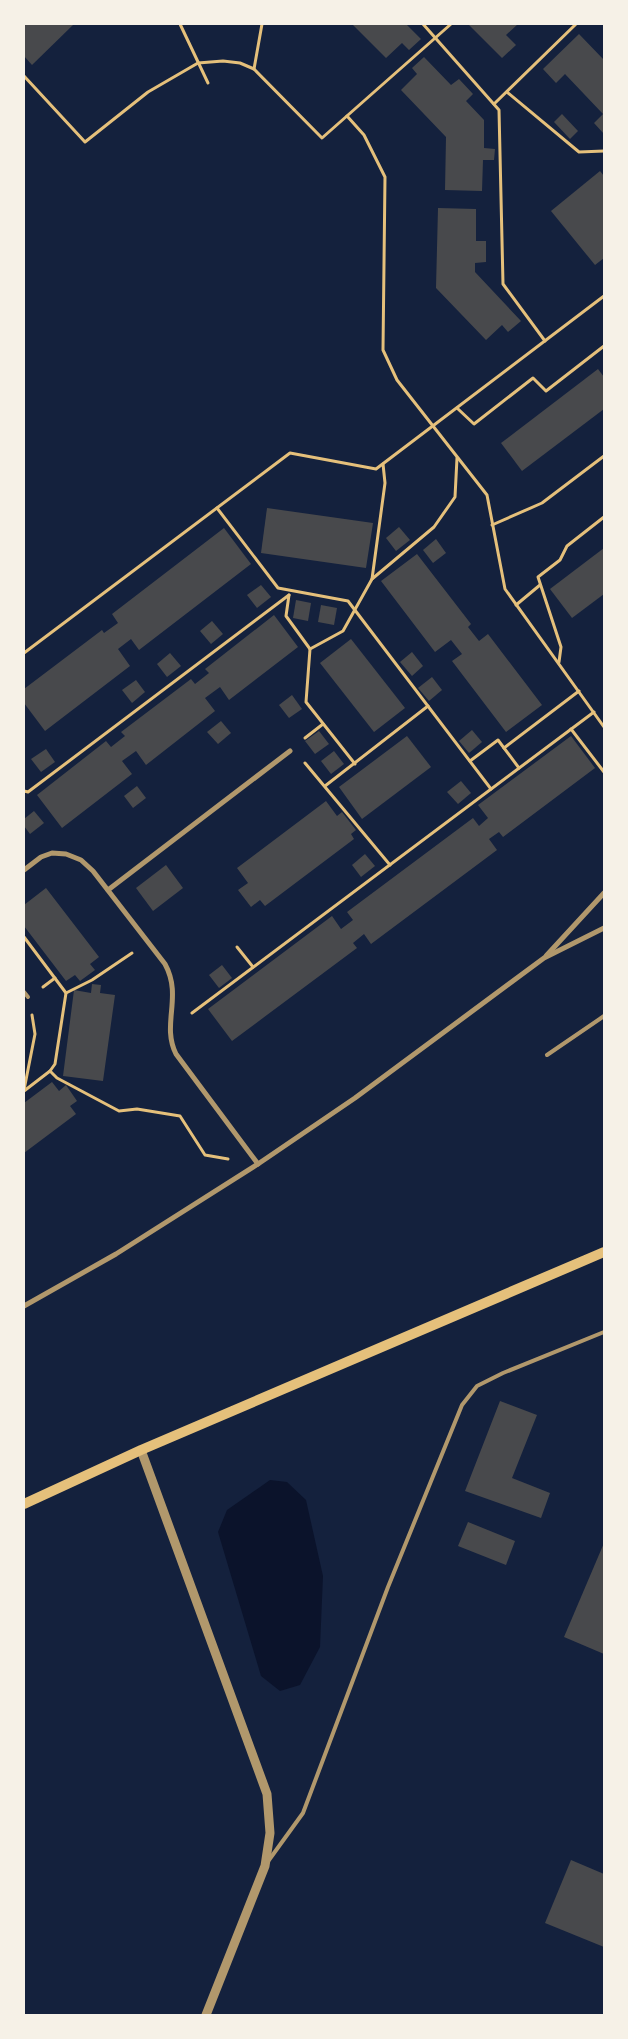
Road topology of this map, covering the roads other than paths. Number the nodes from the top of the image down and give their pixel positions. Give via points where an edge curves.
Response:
1 (290, 751) road end
2 (24, 870) edge
3 (108, 890) junction
4 (604, 894) edge
5 (604, 928) edge
6 (544, 958) junction
7 (24, 992) edge
8 (28, 997) road end
9 (604, 1016) edge
10 (547, 1055) dead end
11 (258, 1164) junction
12 (604, 1252) edge
13 (24, 1306) edge
14 (604, 1332) edge
15 (141, 1450) junction
16 (24, 1504) edge
17 (264, 1866) junction
18 (206, 2015) edge

1 - 3 street
2 - 3 street via 41,857 52,853 66,854 81,860
3 - 11 street via 171,975 174,998 171,1044 176,1054
4 - 6 street
5 - 6 street
6 - 11 street via 355,1098
7 - 8 lane
9 - 10 lane
11 - 13 street via 116,1254
12 - 15 main road
14 - 17 lane via 477,1386 462,1405 388,1587 303,1813
15 - 16 main road
15 - 17 street via 268,1794 270,1833
17 - 18 street

